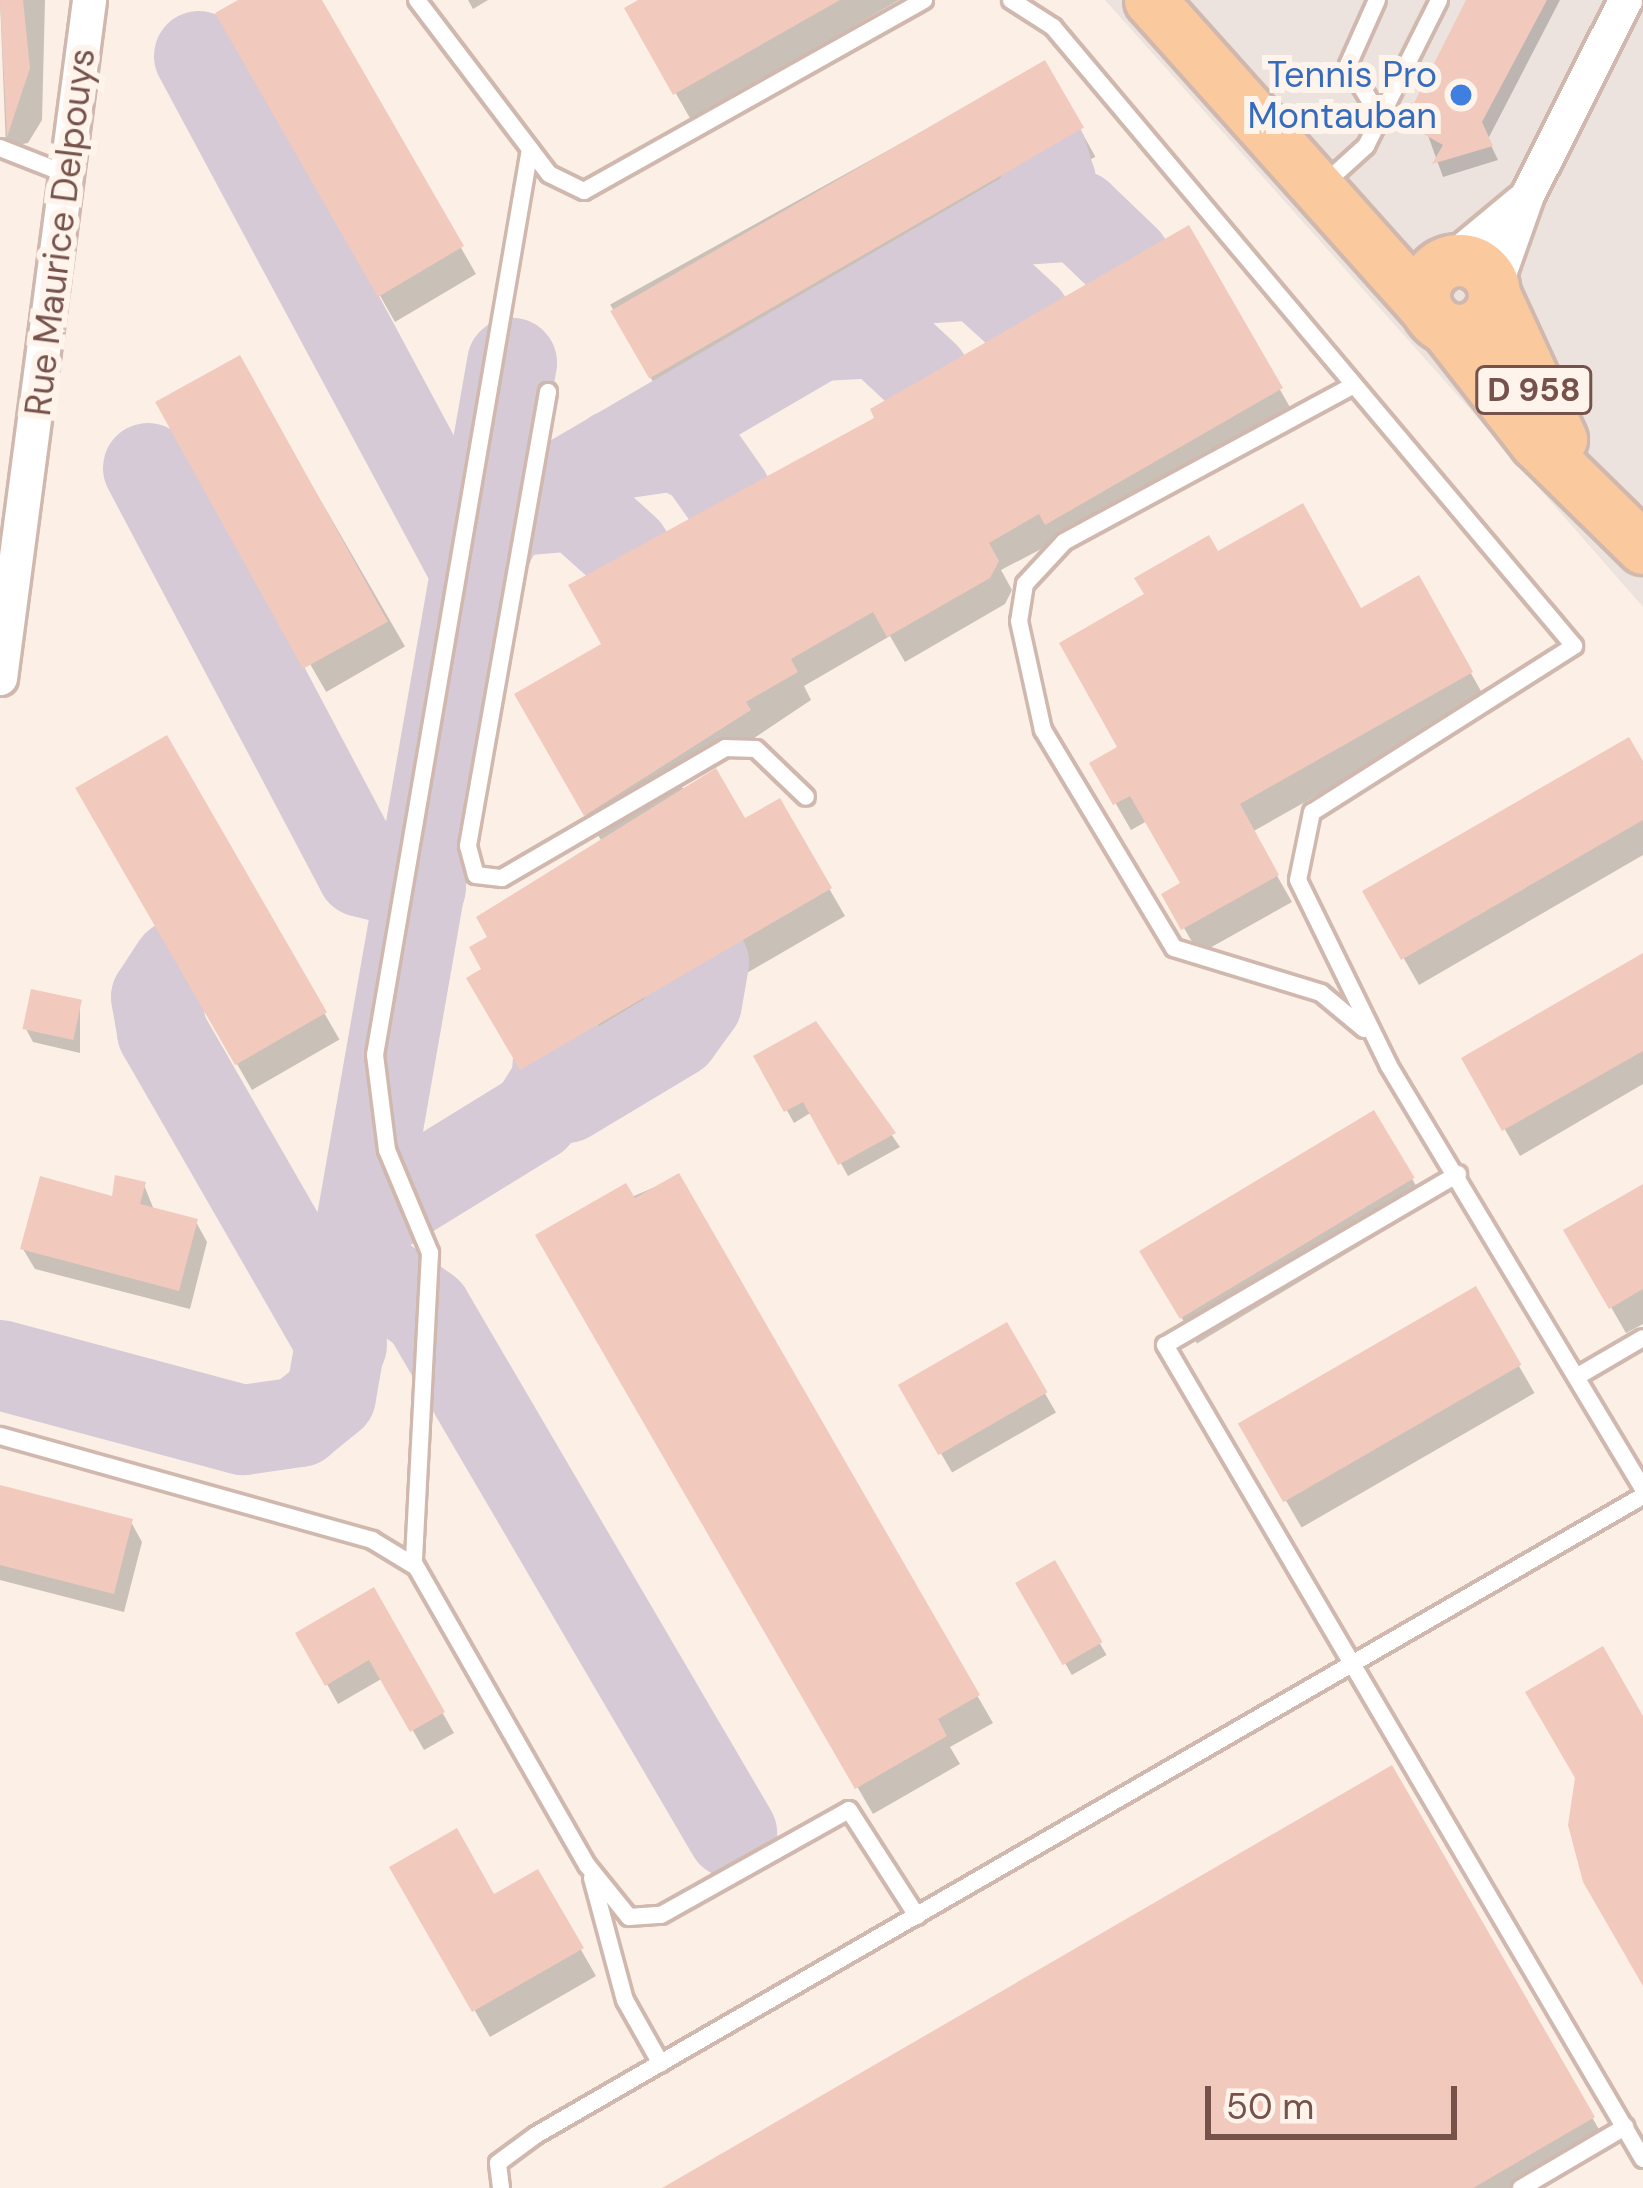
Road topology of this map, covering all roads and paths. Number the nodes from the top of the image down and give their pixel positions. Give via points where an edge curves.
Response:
1 (89, 0) edge
2 (417, 0) edge
3 (924, 0) edge
4 (1011, 0) edge
5 (1150, 0) edge
6 (1377, 0) edge
7 (1439, 0) edge
8 (1625, 0) edge
9 (1380, 117) junction
10 (0, 148) edge
11 (530, 149) junction
12 (66, 173) junction
13 (1318, 189) junction
14 (1527, 195) junction
15 (1441, 290) junction
16 (1494, 291) junction
17 (1354, 385) junction
18 (548, 392) dead end
19 (1582, 482) junction
20 (14, 488) edge
21 (1643, 548) edge
22 (9, 560) edge
23 (0, 678) edge
24 (806, 797) dead end
25 (1385, 1060) junction
26 (1458, 1174) junction
27 (1643, 1338) edge
28 (1578, 1376) junction
29 (0, 1436) edge
30 (1643, 1493) edge
31 (422, 1581) junction
32 (1353, 1664) junction
33 (587, 1865) junction
34 (917, 1916) junction
35 (662, 2064) junction
36 (1624, 2127) junction
37 (1643, 2158) edge
38 (501, 2188) edge
39 (1521, 2188) edge

1 - 12 street, Rue Maurice Delpouys
2 - 11 lane
3 - 11 lane via 584,190
4 - 17 lane via 1053,27
5 - 13 main road, D 958
6 - 9 lane via 1348,65
7 - 9 lane
8 - 14 street
9 - 13 lane via 1366,146
10 - 12 lane
11 - 31 lane via 375,1055 386,1150 430,1253 412,1534
12 - 20 street, Rue Maurice Delpouys
13 - 15 main road, D 958 via 1366,245
14 - 15 street
14 - 16 street
15 - 16 main road via 1479,324
15 - 19 main road, D 958 via 1536,443
16 - 19 main road, D 958
17 - 25 lane via 1574,646 1312,812 1298,880
17 - 25 lane via 1064,542 1025,584 1018,621 1042,730 1174,947 1321,993
18 - 24 lane via 468,846 476,874 502,878 725,748 756,749
19 - 21 main road, D 958
20 - 22 street, Rue Maurice Delpouys
22 - 23 street, Rue Maurice Delpouys
25 - 26 lane
26 - 28 lane
26 - 32 lane via 1165,1345
27 - 28 lane
28 - 30 lane
29 - 31 lane via 395,1547
30 - 32 lane
31 - 33 lane
32 - 34 lane
32 - 36 lane
33 - 34 lane via 639,1922 849,1810
33 - 35 lane via 625,2000
34 - 35 lane
35 - 38 lane via 498,2163
36 - 37 lane
36 - 39 lane

